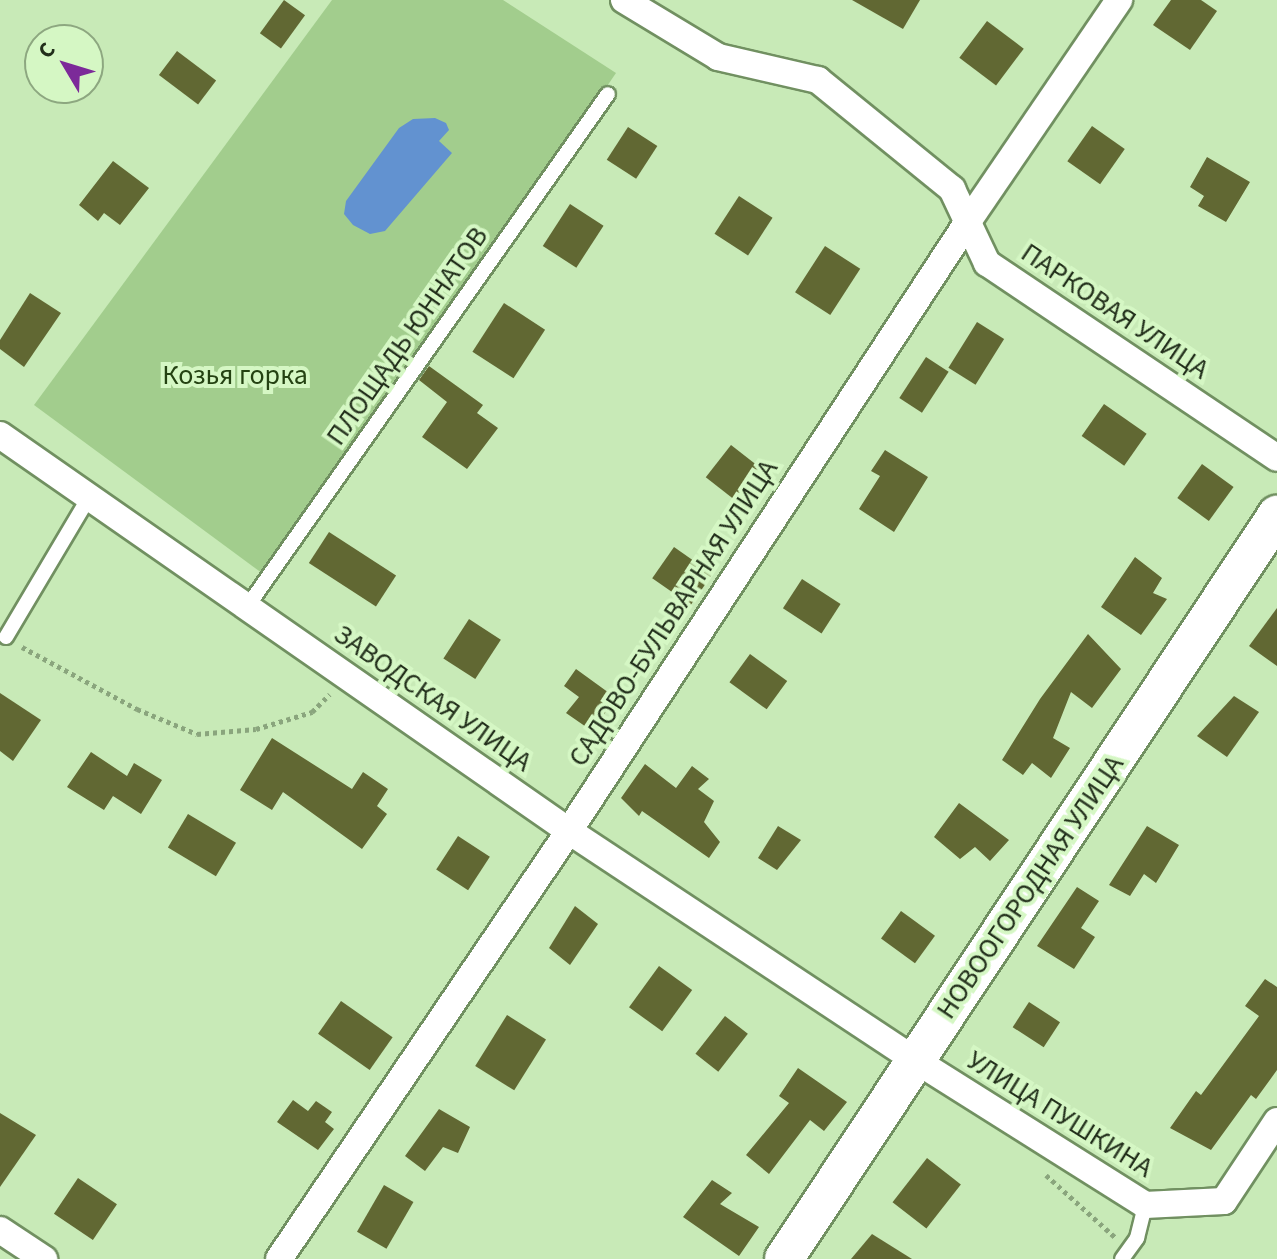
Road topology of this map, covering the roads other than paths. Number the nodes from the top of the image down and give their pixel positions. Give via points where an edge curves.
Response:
1 (624, 0) edge
2 (1119, 0) edge
3 (608, 94) dead end
4 (967, 223) junction
5 (0, 435) edge
6 (1277, 458) edge
7 (89, 497) junction
8 (1277, 515) edge
9 (247, 607) junction
10 (6, 637) road end
11 (569, 831) junction
12 (915, 1060) junction
13 (1277, 1121) edge
14 (1145, 1205) junction
15 (0, 1230) edge
16 (44, 1259) edge
17 (279, 1259) edge
18 (784, 1259) edge
19 (1122, 1259) edge

1 - 4 street, ПАРКОВАЯ УЛИЦА via 718,57 818,80 952,189
2 - 4 street, САДОВО-БУЛЬВАРНАЯ УЛИЦА
3 - 9 lane, ПЛОЩАДЬ ЮННАТОВ
4 - 6 street, ПАРКОВАЯ УЛИЦА via 987,263
4 - 11 street, САДОВО-БУЛЬВАРНАЯ УЛИЦА
5 - 7 street, ЗАВОДСКАЯ УЛИЦА
7 - 9 street, ЗАВОДСКАЯ УЛИЦА
7 - 10 lane
8 - 12 street, НОВООГОРОДНАЯ УЛИЦА
9 - 11 street, ЗАВОДСКАЯ УЛИЦА
11 - 12 street, ЗАВОДСКАЯ УЛИЦА
11 - 17 street, САДОВО-БУЛЬВАРНАЯ УЛИЦА
12 - 14 street, УЛИЦА ПУШКИНА
12 - 18 street, НОВООГОРОДНАЯ УЛИЦА
13 - 14 street, УЛИЦА ПУШКИНА via 1224,1201
14 - 19 lane via 1137,1238
15 - 16 street

